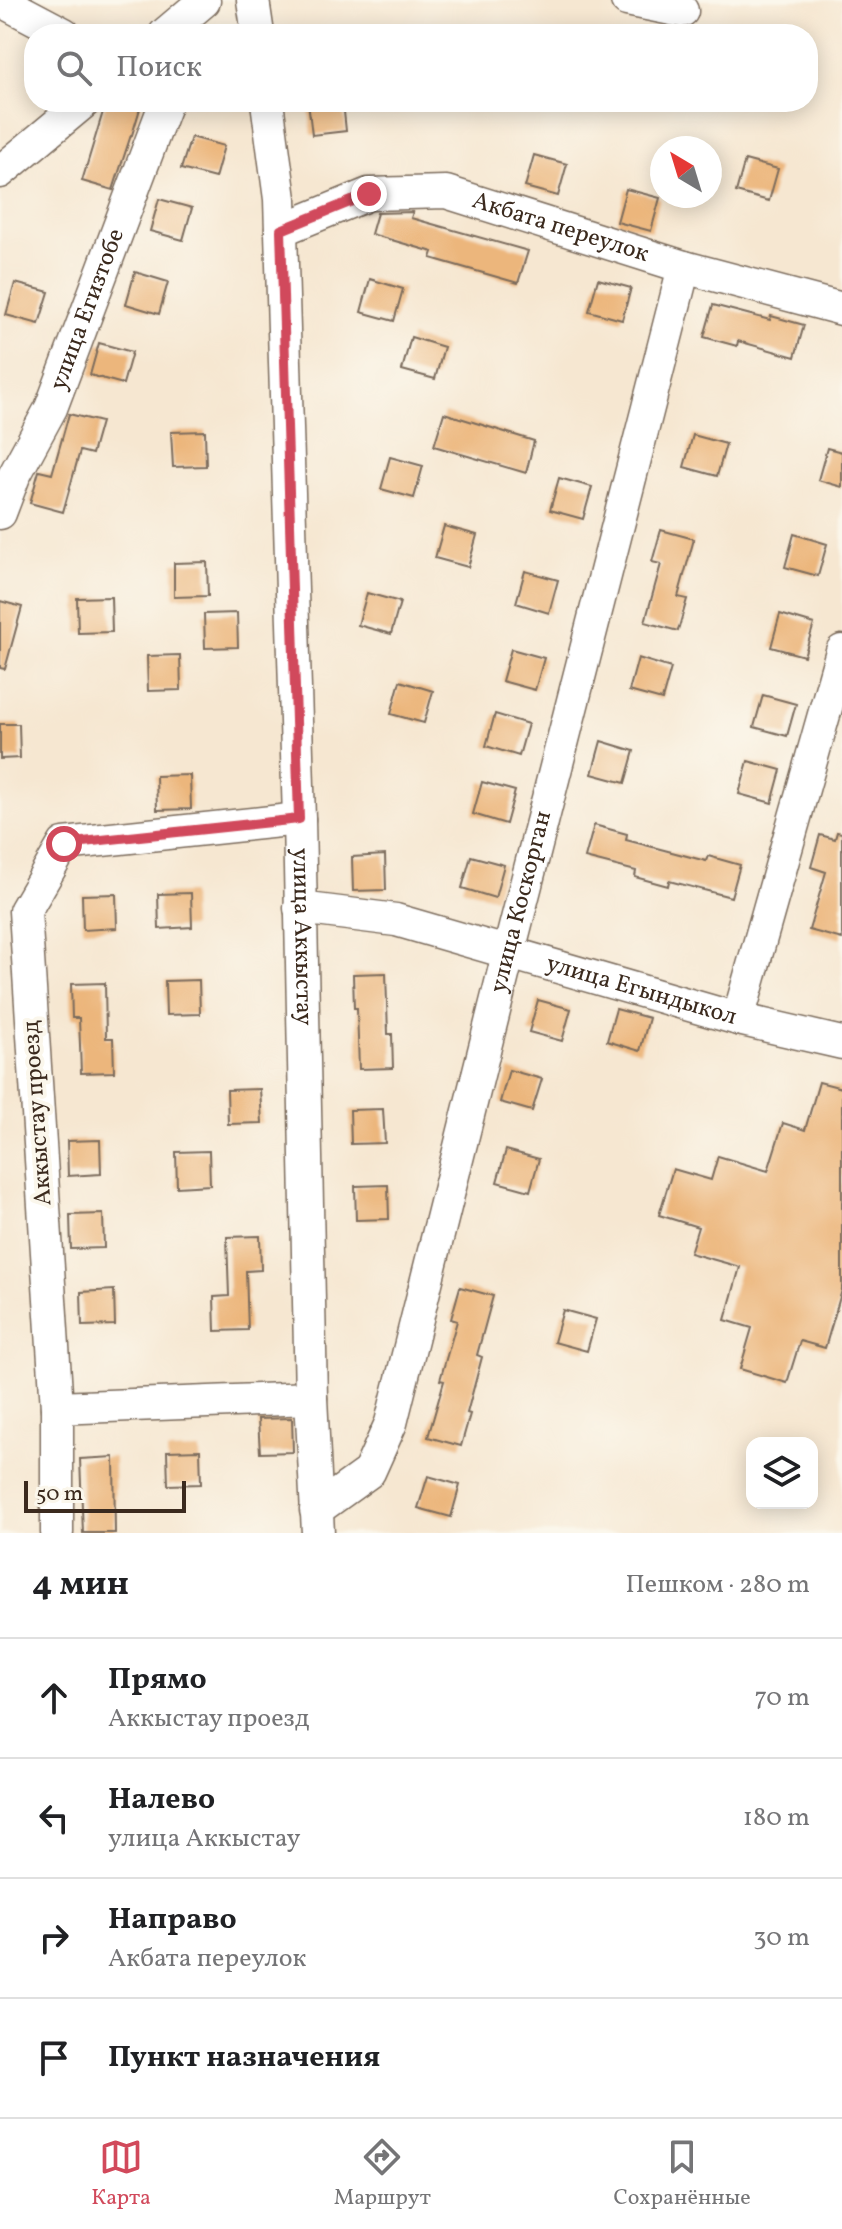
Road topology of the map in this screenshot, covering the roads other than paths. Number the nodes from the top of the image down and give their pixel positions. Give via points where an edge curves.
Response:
1 (0, 0) edge
2 (204, 0) edge
3 (253, 0) edge
4 (627, 0) edge
5 (682, 11) dead end
6 (45, 24) edge
7 (176, 24) edge
8 (196, 24) edge
9 (257, 24) edge
10 (72, 112) edge
11 (162, 112) edge
12 (268, 112) edge
13 (0, 172) edge
14 (281, 230) junction
15 (684, 267) junction
16 (842, 309) edge
17 (0, 513) edge
18 (842, 651) edge
19 (299, 819) junction
20 (300, 908) junction
21 (509, 951) junction
22 (738, 1019) junction
23 (842, 1043) edge
24 (311, 1398) junction
25 (57, 1408) junction
26 (317, 1522) edge
27 (57, 1533) edge

1 - 6 street
2 - 7 street
2 - 8 street
3 - 9 street
4 - 5 street
10 - 13 street
11 - 17 street, улица Егизтобе via 51,408
12 - 14 street, улица Аккыстау
14 - 15 street, Акбата переулок via 369,194 446,192
14 - 19 street, улица Аккыстау
15 - 16 street, Акбата переулок
15 - 21 street, улица Коскорган
18 - 22 street
19 - 20 street, улица Аккыстау
19 - 25 street, Аккыстау проезд via 64,844 25,911
20 - 21 street, улица Егындыкол via 396,920
20 - 24 street, улица Аккыстау
21 - 22 street, улица Егындыкол
21 - 26 street, улица Коскорган via 391,1423 369,1472
22 - 23 street, улица Егындыкол
24 - 25 street
24 - 26 street, улица Аккыстау
25 - 27 street, Аккыстау проезд

